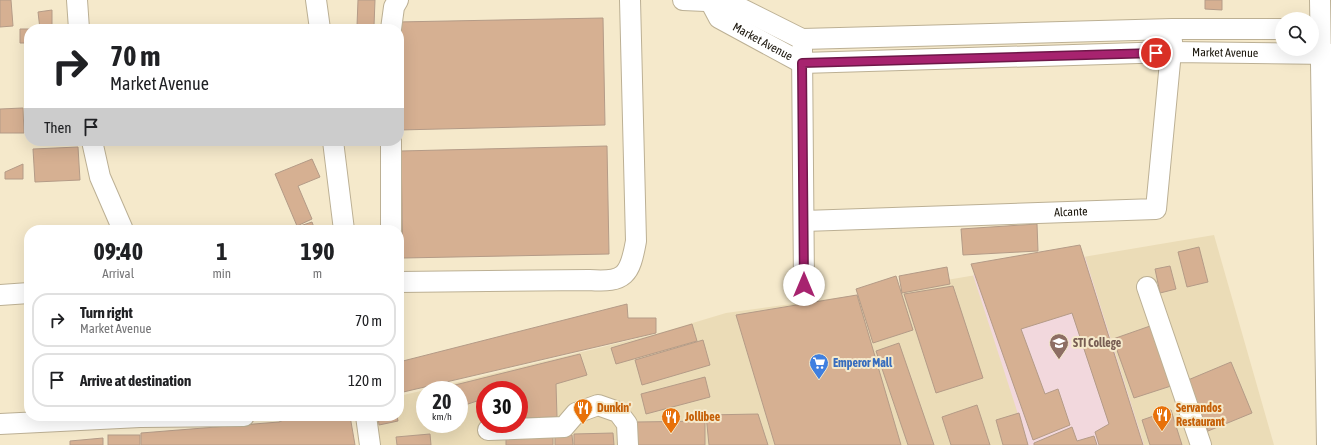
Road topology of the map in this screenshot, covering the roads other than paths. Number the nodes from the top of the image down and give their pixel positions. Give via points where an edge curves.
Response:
1 (76, 0) edge
2 (316, 0) edge
3 (398, 0) edge
4 (630, 0) edge
5 (683, 0) edge
6 (710, 0) edge
7 (1320, 0) edge
8 (78, 24) edge
9 (319, 24) edge
10 (392, 24) edge
11 (1172, 28) junction
12 (1275, 29) edge
13 (1321, 30) edge
14 (802, 39) junction
15 (1172, 52) junction
16 (1326, 54) edge
17 (802, 63) junction
18 (93, 146) edge
19 (334, 146) edge
20 (391, 146) edge
21 (804, 221) junction
22 (121, 225) edge
23 (343, 225) edge
24 (391, 225) edge
25 (404, 282) edge
26 (804, 285) dead end
27 (1147, 287) dead end
28 (24, 293) edge
29 (0, 295) edge
30 (60, 421) edge
31 (367, 421) edge
32 (0, 424) edge
33 (528, 428) edge
34 (370, 445) edge
35 (628, 445) edge
36 (1201, 445) edge
37 (1327, 445) edge

1 - 8 street
2 - 9 street
3 - 10 street via 394,7
4 - 25 street via 636,241 630,266 623,276 608,281
5 - 6 street, Market Avenue
6 - 14 street, Market Avenue via 728,2
6 - 17 street, Market Avenue via 719,18
7 - 13 street
11 - 12 street, Market Avenue
11 - 14 street, Market Avenue
11 - 15 street, Alcante
13 - 16 street
14 - 17 street
15 - 16 street, Market Avenue
15 - 17 street, Market Avenue
15 - 21 street, Alcante via 1156,209
16 - 37 street
17 - 21 street
18 - 22 street via 100,177
19 - 23 street
20 - 24 street
21 - 26 street
27 - 36 street
28 - 29 street
30 - 32 street
31 - 34 street
33 - 35 street via 564,427 576,412 598,406 618,412 627,424

